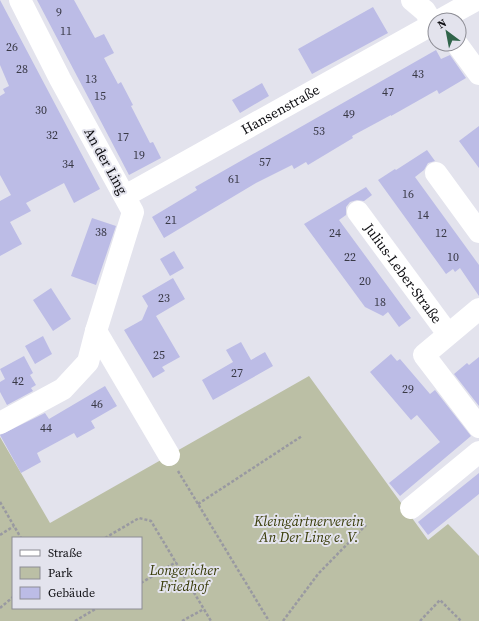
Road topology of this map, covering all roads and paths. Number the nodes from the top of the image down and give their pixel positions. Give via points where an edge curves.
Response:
1 (20, 0) edge
2 (412, 0) edge
3 (476, 0) edge
4 (454, 12) edge
5 (427, 13) edge
6 (427, 27) edge
7 (463, 52) edge
8 (479, 74) edge
9 (436, 173) dead end
10 (125, 196) junction
11 (358, 212) dead end
12 (479, 232) edge
13 (479, 309) edge
14 (96, 331) junction
15 (448, 334) junction
16 (0, 423) edge
17 (479, 427) edge
18 (302, 436) dead end
19 (479, 452) edge
20 (169, 456) joint
21 (0, 502) edge
22 (198, 504) junction
23 (411, 508) dead end
24 (366, 525) dead end
25 (14, 526) junction
26 (0, 535) edge
27 (20, 537) edge
28 (107, 537) edge
29 (176, 562) junction
30 (142, 582) edge
31 (12, 598) edge
32 (0, 608) edge
33 (204, 608) junction
34 (95, 609) edge
35 (75, 621) edge
36 (182, 621) edge
37 (211, 621) edge
38 (269, 621) edge
39 (283, 621) edge
40 (420, 621) edge
41 (461, 621) edge

1 - 10 street, An der Ling via 60,79
2 - 5 street
3 - 4 street, Hansenstraße
6 - 10 street, Hansenstraße
7 - 8 street
9 - 12 street
10 - 14 street, An der Ling via 133,212
11 - 15 street, Julius-Leber-Straße
13 - 15 street, Julius-Leber-Straße
14 - 16 street, An der Ling via 88,362 63,390
14 - 20 street
15 - 17 street, Julius-Leber-Straße via 424,355
18 - 22 path
19 - 23 street
20 - 22 path
21 - 25 path
22 - 38 path
24 - 39 path via 318,574
25 - 26 path
25 - 27 path
28 - 29 path via 138,518 152,520
29 - 30 path
29 - 33 path
31 - 32 path
33 - 36 path
33 - 37 path
34 - 35 path
40 - 41 path via 440,600

